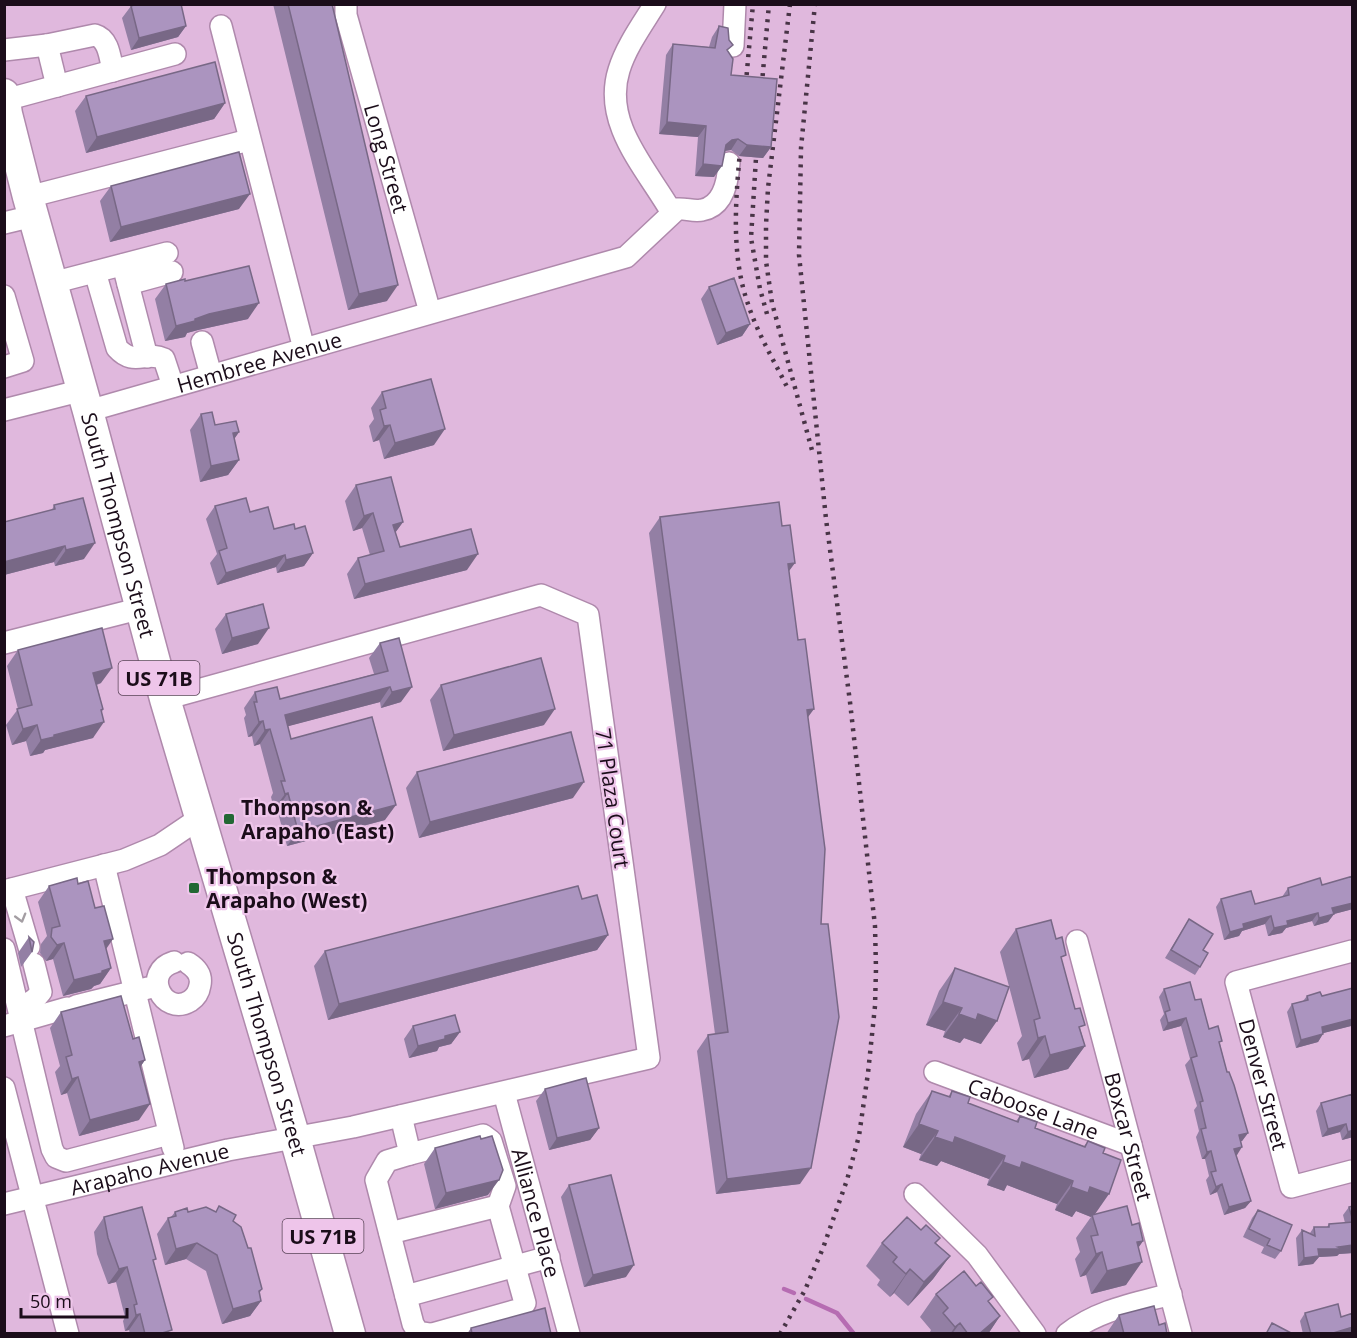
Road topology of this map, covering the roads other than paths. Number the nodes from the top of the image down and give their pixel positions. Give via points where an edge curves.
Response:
1 (346, 4) edge
2 (655, 4) edge
3 (735, 4) edge
4 (220, 26) dead end
5 (47, 45) junction
6 (733, 46) edge
7 (4, 50) edge
8 (175, 54) dead end
9 (113, 71) junction
10 (57, 86) junction
11 (4, 94) edge
12 (5, 100) edge
13 (249, 140) junction
14 (729, 163) dead end
15 (31, 206) junction
16 (672, 213) junction
17 (4, 223) edge
18 (169, 263) dead end
19 (95, 272) junction
20 (125, 274) junction
21 (52, 283) junction
22 (4, 296) edge
23 (430, 312) junction
24 (202, 342) dead end
25 (304, 349) junction
26 (147, 357) junction
27 (4, 367) edge
28 (211, 375) junction
29 (173, 386) junction
30 (85, 400) junction
31 (4, 410) edge
32 (142, 608) junction
33 (4, 643) edge
34 (165, 699) junction
35 (201, 820) junction
36 (104, 866) junction
37 (8, 890) edge
38 (1077, 940) dead end
39 (4, 949) edge
40 (1353, 951) edge
41 (157, 985) junction
42 (134, 991) junction
43 (15, 1019) edge
44 (935, 1072) dead end
45 (4, 1088) edge
46 (504, 1093) junction
47 (401, 1116) junction
48 (169, 1134) junction
49 (295, 1138) junction
50 (1131, 1145) junction
51 (410, 1154) junction
52 (522, 1157) junction
53 (176, 1162) junction
54 (498, 1164) junction
55 (1353, 1171) edge
56 (915, 1194) dead end
57 (33, 1197) junction
58 (4, 1204) edge
59 (498, 1206) junction
60 (390, 1233) junction
61 (549, 1257) junction
62 (515, 1266) junction
63 (1171, 1294) junction
64 (406, 1296) junction
65 (68, 1334) edge
66 (350, 1334) edge
67 (431, 1334) edge
68 (569, 1334) edge
69 (1035, 1334) edge
70 (1067, 1334) edge
71 (1181, 1334) edge

1 - 23 street, Long Street
2 - 16 street via 620,68 615,103 620,124 635,154
3 - 6 street
4 - 13 street
5 - 7 street
5 - 9 street via 85,36 101,37
5 - 10 street
8 - 9 street
9 - 10 street
10 - 12 street
11 - 12 highway, South Thompson Street / US 71B
12 - 15 highway, South Thompson Street / US 71B
13 - 15 street
13 - 25 street
14 - 16 street via 729,178 718,199 702,210 684,208
15 - 17 street
15 - 21 highway, South Thompson Street / US 71B
16 - 23 street, Hembree Avenue via 626,257
18 - 20 street
19 - 20 street
19 - 21 street
19 - 26 street via 117,348 129,358
20 - 26 street
21 - 30 highway, South Thompson Street / US 71B
22 - 27 street via 23,361
23 - 25 street, Hembree Avenue
24 - 28 street
25 - 28 street, Hembree Avenue
26 - 29 street via 164,359
28 - 29 street, Hembree Avenue
29 - 30 street, Hembree Avenue
30 - 31 street, Hembree Avenue
30 - 32 highway, South Thompson Street / US 71B
32 - 33 street
32 - 34 highway, South Thompson Street / US 71B
34 - 35 highway, South Thompson Street / US 71B
34 - 46 street, 71 Plaza Court via 541,595 588,615 649,1058
35 - 36 street via 160,845
35 - 49 highway, South Thompson Street / US 71B
36 - 37 street
36 - 42 street
37 -> 43 street via 40,992
38 - 50 street, Boxcar Street
39 - 43 street
40 - 55 street, Denver Street via 1236,982 1291,1187
41 - 41 street via 163,997 175,1004 194,998 201,979 198,972 181,962 165,965
41 - 42 street
42 - 43 street
42 - 48 street
43 - 48 street via 52,1149 58,1158 66,1161
44 - 50 street, Caboose Lane
45 - 57 street
46 - 47 street, 71 Plaza Court
46 - 52 street, Alliance Place
47 - 49 street, 71 Plaza Court
47 - 51 street
48 - 53 street
49 - 53 street, Arapaho Avenue
49 - 66 highway, South Thompson Street / US 71B
50 - 63 street, Boxcar Street
51 - 54 street via 483,1135 491,1141
51 - 60 street via 387,1161 376,1180
52 - 54 street
52 - 61 street, Alliance Place
53 - 57 street, Arapaho Avenue
54 - 59 street via 505,1186
56 - 69 street via 977,1255
57 - 58 street, Arapaho Avenue
57 - 65 street
59 - 60 street
59 - 62 street
60 - 64 street
61 - 62 street
61 - 68 street, Alliance Place
62 - 64 street
62 - 67 street via 525,1302 521,1309
63 - 70 street via 1104,1311
63 - 71 street, Boxcar Street
64 - 67 street via 418,1332

